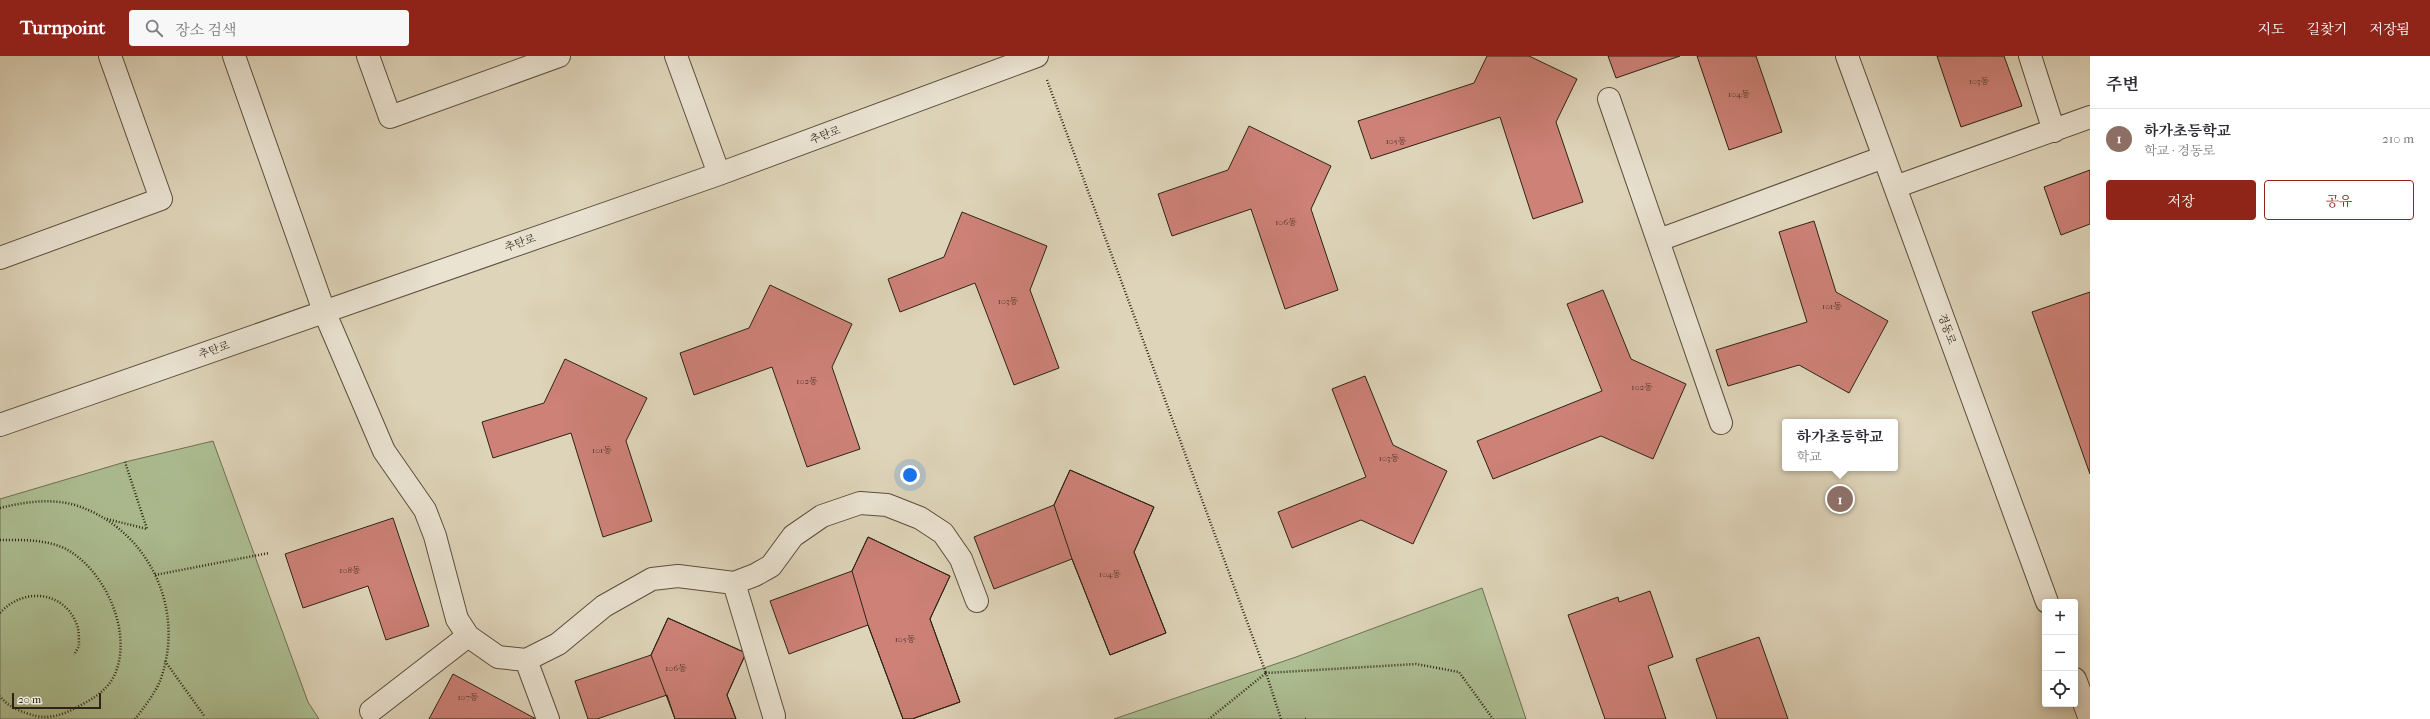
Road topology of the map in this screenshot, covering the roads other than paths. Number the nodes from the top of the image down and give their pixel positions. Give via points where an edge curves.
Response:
1 (110, 56) edge
2 (234, 56) edge
3 (368, 56) edge
4 (559, 56) edge
5 (676, 56) edge
6 (1037, 56) edge
7 (1847, 56) edge
8 (2030, 56) edge
9 (1609, 99) dead end
10 (2090, 117) edge
11 (2054, 130) junction
12 (1884, 157) junction
13 (719, 174) junction
14 (1895, 187) junction
15 (1659, 240) junction
16 (0, 258) edge
17 (324, 311) junction
18 (1721, 423) dead end
19 (0, 425) edge
20 (734, 583) junction
21 (2046, 599) edge
22 (977, 602) dead end
23 (468, 636) junction
24 (526, 660) junction
25 (2078, 687) edge
26 (371, 711) dead end
27 (774, 716) dead end
28 (548, 719) edge
29 (2090, 719) edge

1 - 16 street via 161,199
2 - 17 street
3 - 4 street via 390,116
5 - 13 street
6 - 13 street, 추탄로
7 - 12 street, 경동로
8 - 11 street
9 - 15 street
10 - 11 street
11 - 14 street
12 - 14 street, 경동로
12 - 15 street
13 - 17 street, 추탄로
14 - 21 street, 경동로
15 - 18 street
17 - 19 street, 추탄로
17 - 23 street via 384,451 425,510 436,536 457,619
20 - 22 street via 771,566 793,536 822,516 860,503 887,505 920,518 942,534 961,559
20 - 24 street via 678,576 652,580 604,606 558,644
20 - 27 street
23 - 24 street via 498,657
23 - 26 street
24 - 28 street
25 - 29 street

